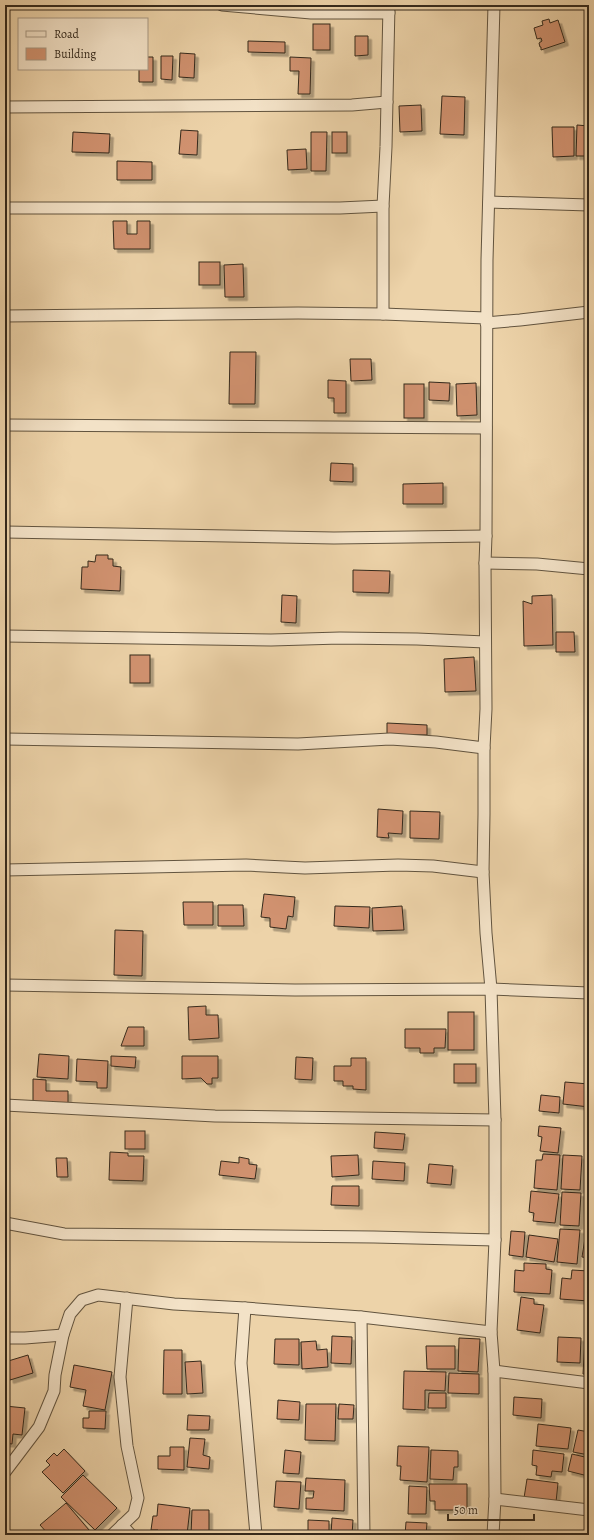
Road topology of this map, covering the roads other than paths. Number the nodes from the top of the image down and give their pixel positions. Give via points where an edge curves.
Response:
1 (222, 5) edge
2 (494, 5) edge
3 (283, 8) edge
4 (389, 9) edge
5 (387, 102) junction
6 (5, 107) edge
7 (489, 202) junction
8 (589, 205) edge
9 (382, 206) junction
10 (5, 208) edge
11 (589, 312) edge
12 (383, 314) junction
13 (5, 316) edge
14 (486, 323) junction
15 (5, 425) edge
16 (486, 428) junction
17 (5, 532) edge
18 (486, 536) junction
19 (485, 563) junction
20 (589, 569) edge
21 (5, 636) edge
22 (485, 642) junction
23 (5, 739) edge
24 (484, 748) junction
25 (5, 870) edge
26 (483, 872) junction
27 (5, 985) edge
28 (491, 989) junction
29 (589, 993) edge
30 (5, 1105) edge
31 (495, 1120) junction
32 (5, 1223) edge
33 (495, 1240) junction
34 (127, 1298) junction
35 (245, 1308) junction
36 (361, 1318) junction
37 (491, 1332) junction
38 (63, 1335) junction
39 (5, 1338) edge
40 (494, 1371) junction
41 (589, 1383) edge
42 (7, 1467) edge
43 (495, 1499) junction
44 (589, 1510) edge
45 (122, 1525) junction
46 (112, 1535) edge
47 (132, 1535) edge
48 (256, 1535) edge
49 (364, 1535) edge
50 (493, 1535) edge

1 - 3 street
2 - 7 street
3 - 4 street via 311,13
4 - 5 street
5 - 6 street via 352,105
5 - 9 street
7 - 8 street
7 - 14 street
9 - 10 street
9 - 12 street
11 - 14 street
12 - 13 street
12 - 14 street via 486,318
14 - 16 street
15 - 16 street
16 - 18 street
17 - 18 street via 334,538
18 - 19 street
19 - 20 street
19 - 22 street
21 - 22 street via 271,640 340,638
22 - 24 street
23 - 24 street via 298,744 390,739
24 - 26 street
25 - 26 street via 398,865
26 - 28 street
27 - 28 street via 295,990
28 - 29 street
28 - 31 street
30 - 31 street via 215,1116
31 - 33 street
32 - 33 street via 64,1234
33 - 37 street
34 - 35 street via 174,1304
34 - 38 street via 98,1295 82,1300 70,1314
34 - 45 street via 120,1377 127,1446 138,1498 134,1514
35 - 36 street
35 - 48 street via 241,1363
36 - 37 street
36 - 49 street
37 - 40 street
38 - 39 street
38 - 42 street via 54,1391 40,1427
40 - 41 street
40 - 43 street
43 - 44 street
43 - 50 street
45 - 46 street
45 - 47 street

